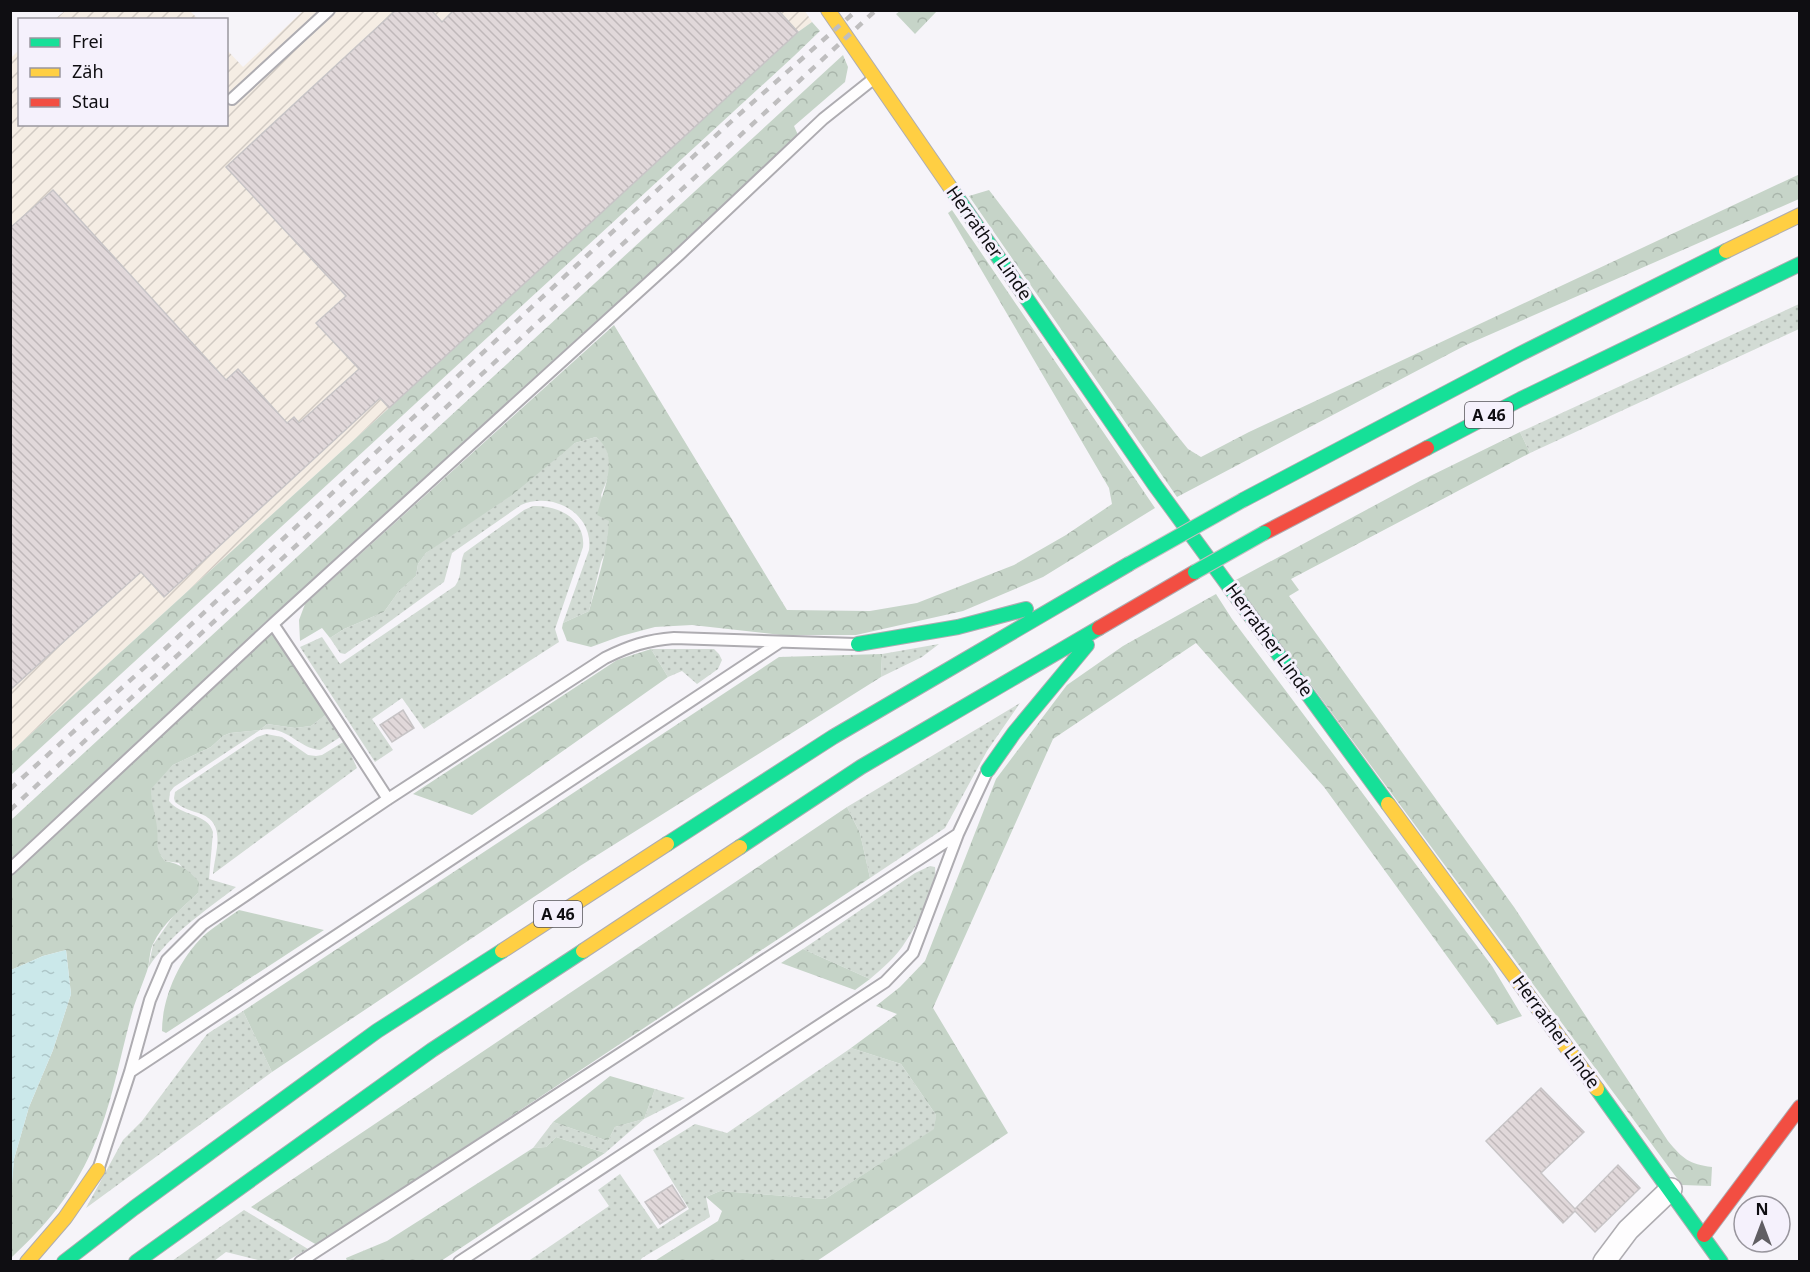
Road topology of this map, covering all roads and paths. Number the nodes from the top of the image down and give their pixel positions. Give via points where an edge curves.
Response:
1 (329, 10) edge
2 (828, 10) edge
3 (874, 78) junction
4 (232, 99) dead end
5 (1800, 215) edge
6 (1800, 264) edge
7 (1071, 597) junction
8 (273, 624) junction
9 (1103, 626) junction
10 (781, 642) junction
11 (858, 644) joint
12 (988, 770) joint
13 (388, 799) junction
14 (958, 834) junction
15 (10, 869) edge
16 (130, 1072) junction
17 (1800, 1107) edge
18 (98, 1170) joint
19 (1671, 1189) junction
20 (1704, 1235) junction
21 (27, 1262) edge
22 (64, 1262) edge
23 (136, 1262) edge
24 (300, 1262) edge
25 (459, 1262) edge
26 (1604, 1262) edge
27 (1721, 1262) edge

1 - 4 lane
2 - 3 main road, Herrather Linde
3 - 8 lane via 823,119
3 - 19 main road, Herrather Linde via 1154,484
5 - 7 main road, A 46, bridge via 1453,389
6 - 9 main road, A 46, bridge via 1521,399 1264,533
7 - 11 main road via 958,627
7 - 22 main road, A 46 via 833,737 377,1031
8 - 13 lane
8 - 15 lane
9 - 12 main road
9 - 23 main road, A 46 via 861,767 432,1050
10 - 11 lane
10 - 13 lane via 674,638 648,640 624,649 604,658
10 - 16 lane
12 - 14 lane
13 - 16 lane via 203,924 167,960 150,1000
14 - 24 lane
14 - 25 lane via 913,953 885,982
16 - 18 lane
17 - 20 main road
18 - 21 main road via 81,1199
19 - 20 main road, Herrather Linde
19 - 26 street via 1628,1230
20 - 27 main road, Herrather Linde

